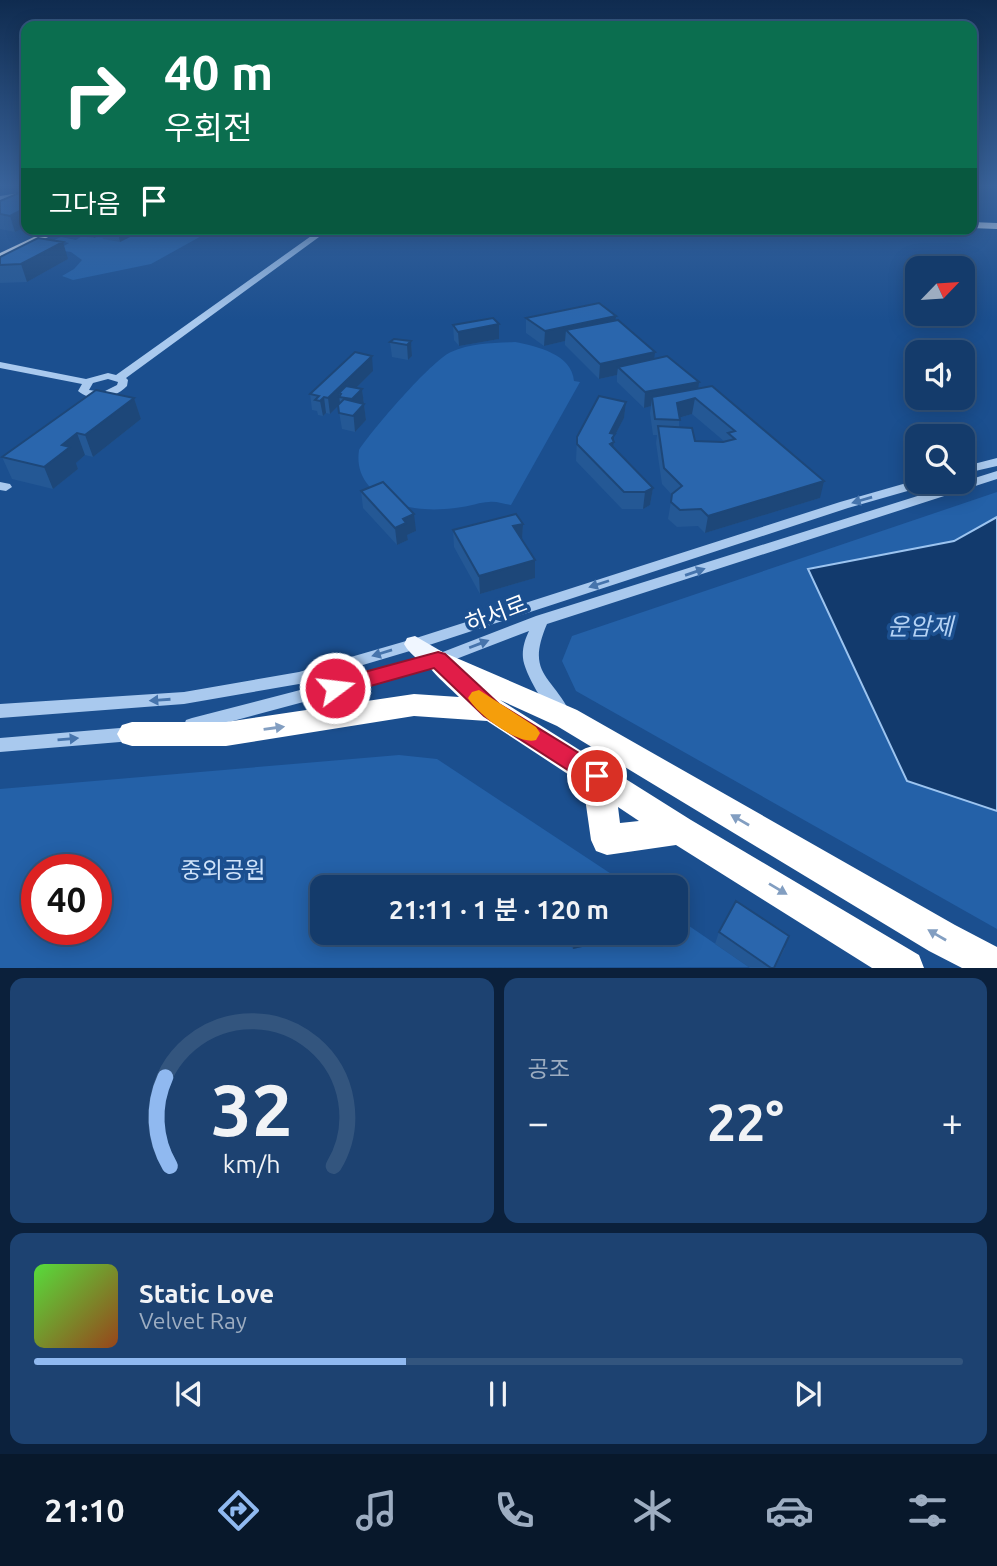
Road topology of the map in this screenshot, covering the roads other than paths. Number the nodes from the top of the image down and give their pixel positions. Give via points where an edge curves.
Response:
1 (28, 235) edge
2 (47, 235) edge
3 (318, 235) edge
4 (0, 248) edge
5 (0, 257) edge
6 (0, 365) edge
7 (120, 377) junction
8 (88, 382) junction
9 (94, 395) junction
10 (84, 403) edge
11 (997, 461) edge
12 (975, 467) edge
13 (997, 475) edge
14 (905, 488) edge
15 (541, 620) junction
16 (427, 652) junction
17 (492, 710) junction
18 (0, 711) edge
19 (567, 718) junction
20 (132, 734) junction
21 (0, 745) edge
22 (597, 776) junction
23 (680, 830) junction
24 (997, 966) edge
25 (906, 968) edge

1 - 4 main road
2 - 5 main road
3 - 7 street
6 - 8 street
7 - 8 street
7 - 9 street via 124,383 118,390
8 - 9 street via 83,391
9 - 10 street
11 - 12 street
15 -> 13 street, 하서로
14 -> 16 street, 하서로
16 -> 15 street, 하서로
15 - 19 street via 531,641 530,661 538,681
16 - 17 highway
16 -> 18 street, 하서로 via 184,698
16 - 19 highway
16 - 20 street, 하서로 via 200,724
20 -> 17 highway via 237,733 414,705
17 - 22 highway
24 -> 19 highway
21 -> 20 street, 하서로
22 - 23 highway
22 - 23 highway via 607,840
23 -> 25 highway

